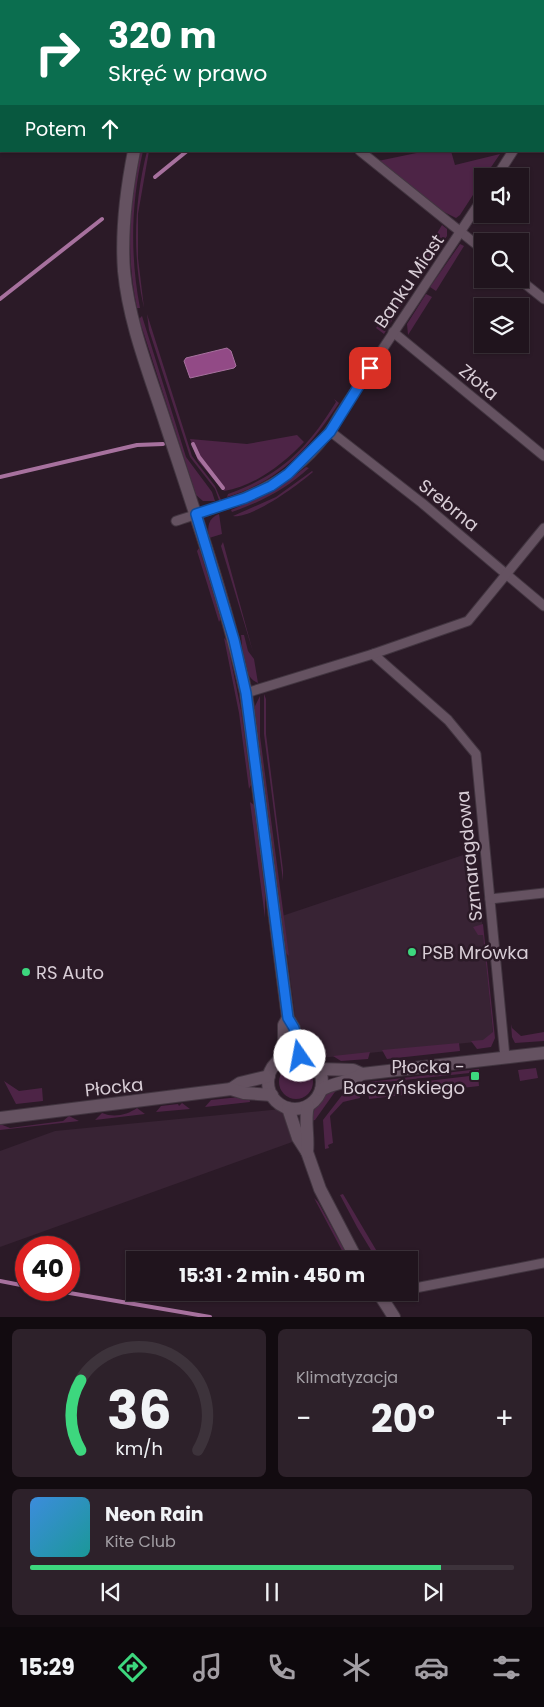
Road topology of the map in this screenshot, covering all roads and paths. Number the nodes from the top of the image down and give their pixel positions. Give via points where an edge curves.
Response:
1 (134, 152) edge
2 (361, 152) edge
3 (512, 152) edge
4 (502, 168) edge
5 (474, 212) edge
6 (462, 232) junction
7 (474, 242) edge
8 (529, 287) edge
9 (544, 299) edge
10 (393, 332) junction
11 (330, 432) junction
12 (544, 456) edge
13 (196, 514) junction
14 (176, 521) dead end
15 (544, 528) edge
16 (506, 574) junction
17 (544, 606) edge
18 (373, 654) junction
19 (246, 693) junction
20 (544, 893) edge
21 (490, 899) junction
22 (288, 1018) junction
23 (544, 1053) edge
24 (300, 1056) junction
25 (505, 1057) junction
26 (284, 1058) junction
27 (319, 1069) junction
28 (362, 1074) junction
29 (269, 1076) junction
30 (231, 1089) junction
31 (321, 1090) junction
32 (272, 1095) junction
33 (308, 1106) junction
34 (288, 1108) junction
35 (0, 1118) edge
36 (307, 1152) junction
37 (352, 1251) edge
38 (544, 1263) edge
39 (418, 1287) edge
40 (383, 1301) edge
41 (394, 1317) edge

1 - 13 street via 124,219 123,250 128,296 138,339
2 - 6 street
3 - 4 street
5 - 6 street, Banku Miast
6 - 7 street
6 - 10 street, Banku Miast
8 - 9 street
10 - 11 street, Banku Miast
10 - 12 street, Złota
11 - 13 street, Banku Miast via 304,461 271,486
11 - 16 street, Srebrna
13 - 14 street, Banku Miast
13 - 19 street via 234,640
15 - 16 street
16 - 17 street, Srebrna
16 - 18 street via 468,621
18 - 19 street
18 - 21 street, Szmaragdowa via 448,720 476,754
19 - 22 street
20 - 21 street
21 - 25 street, Szmaragdowa
22 - 24 street via 294,1028
22 - 26 street via 284,1025
23 - 25 street
24 - 26 street
24 - 27 street via 311,1060
25 - 28 street
26 - 29 street via 274,1065
27 - 28 street via 353,1070
27 - 31 street
28 - 31 street
29 - 30 street, Płocka via 240,1083
29 - 32 street
30 - 32 street, Płocka
30 - 35 street, Płocka
31 - 33 street
32 - 34 street
33 - 34 street
33 - 36 street
34 - 36 street via 298,1138
36 - 37 street via 320,1189
38 - 39 street
40 - 41 street

